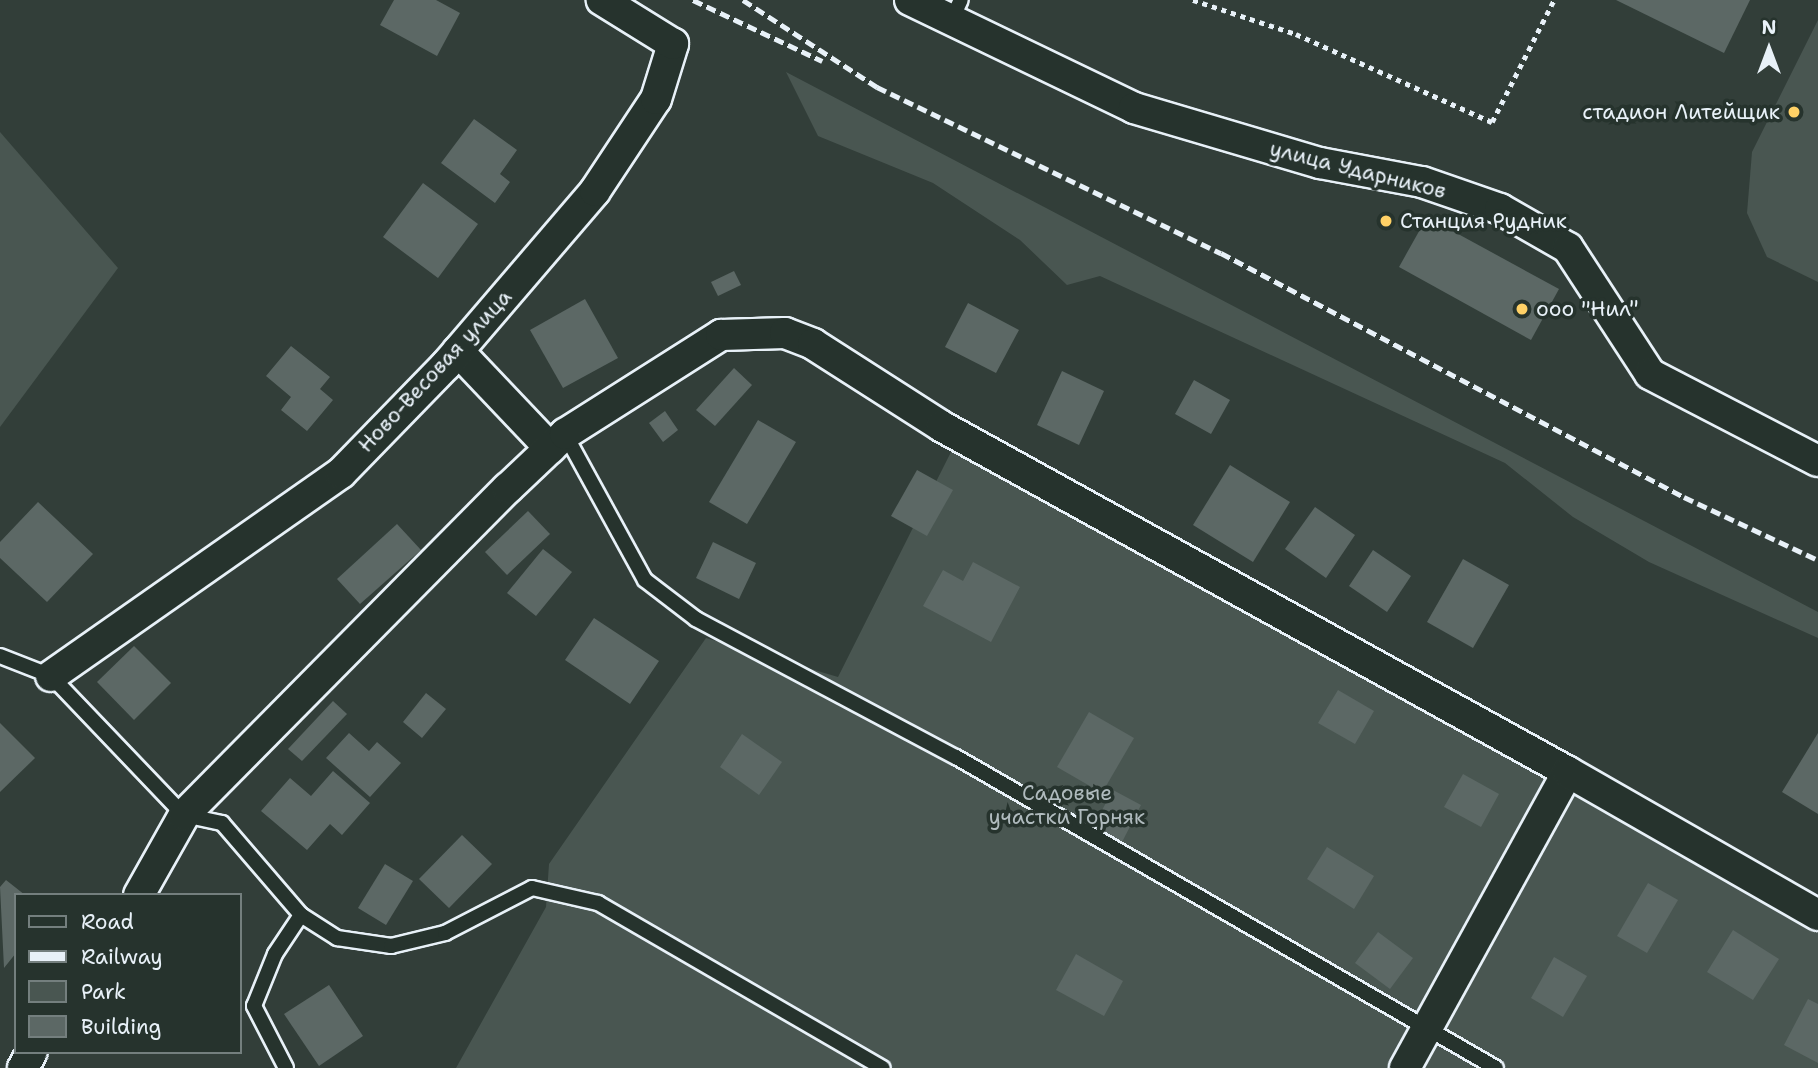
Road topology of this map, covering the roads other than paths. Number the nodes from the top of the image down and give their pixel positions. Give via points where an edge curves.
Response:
1 (602, 0) edge
2 (910, 0) edge
3 (956, 10) edge
4 (458, 351) junction
5 (557, 440) junction
6 (1818, 461) edge
7 (0, 656) edge
8 (51, 676) junction
9 (1568, 772) junction
10 (184, 815) junction
11 (140, 893) edge
12 (301, 915) junction
13 (1818, 915) edge
14 (1427, 1029) junction
15 (286, 1068) edge
16 (883, 1068) edge
17 (1405, 1068) edge
18 (1496, 1068) edge

1 - 4 street, Ново-Весовая улица via 673,44 656,99 595,191
2 - 3 street, улица Ударников
3 - 6 street, улица Ударников via 1134,108 1320,163 1422,182 1500,209 1568,248 1650,374
4 - 5 street
4 - 8 street, Ново-Весовая улица via 341,473
5 - 9 street via 721,335 785,333
5 - 10 street
5 - 14 lane via 645,580 696,619 968,764
7 - 8 lane
8 - 10 lane
9 - 13 street
9 - 14 street
10 - 11 street
10 - 12 lane via 222,823
12 - 15 lane via 275,954 254,1006
12 - 16 lane via 337,938 391,946 445,933 532,888 598,903
14 - 17 street
14 - 18 lane

